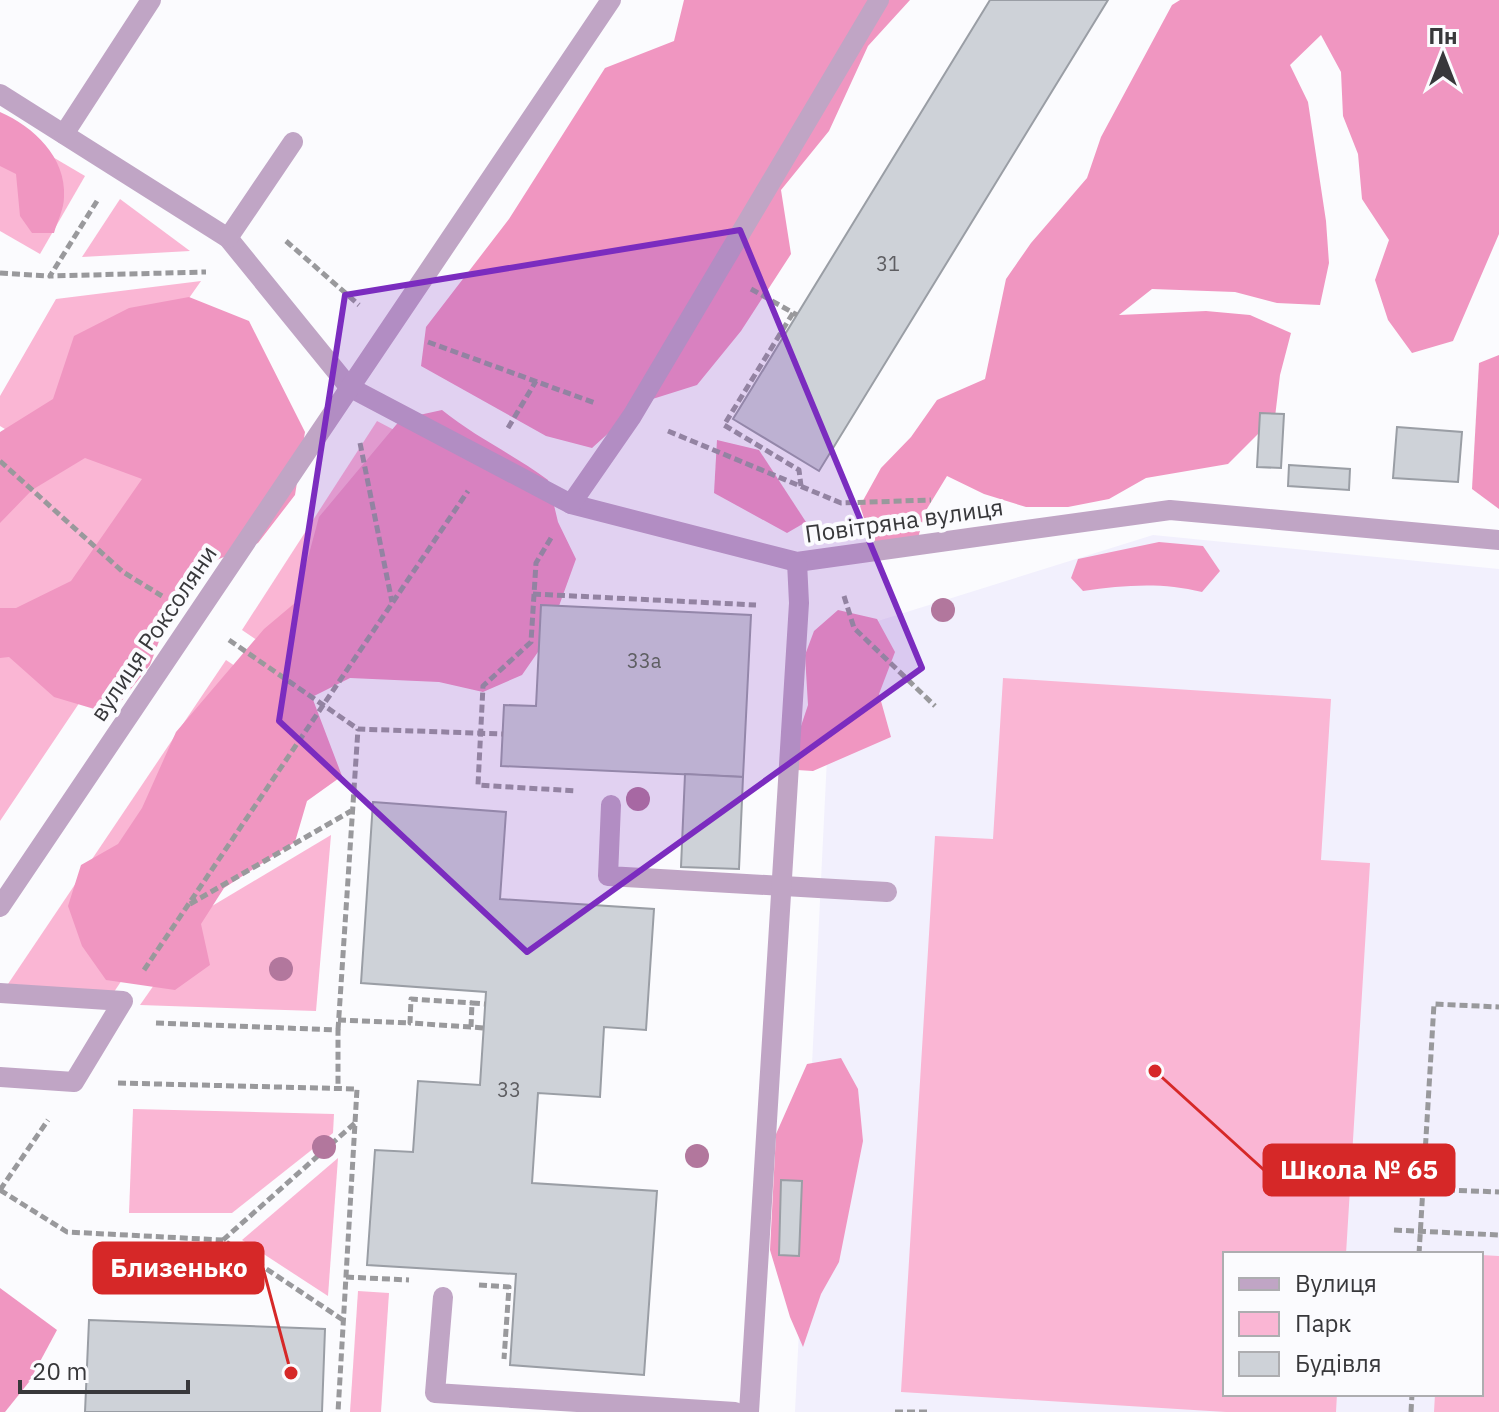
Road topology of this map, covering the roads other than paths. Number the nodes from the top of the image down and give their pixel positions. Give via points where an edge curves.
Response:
1 (151, 0) edge
2 (611, 0) edge
3 (879, 0) edge
4 (0, 94) edge
5 (64, 134) junction
6 (293, 142) dead end
7 (228, 238) junction
8 (349, 387) junction
9 (571, 504) junction
10 (1499, 540) edge
11 (797, 562) junction
12 (611, 805) road end
13 (781, 885) junction
14 (887, 892) dead end
15 (0, 907) edge
16 (0, 993) edge
17 (0, 1077) edge
18 (443, 1297) dead end
19 (735, 1412) edge
20 (749, 1412) edge

1 - 5 street
2 - 8 street, вулиця Роксоляни
3 - 9 street via 632,416
4 - 5 street
5 - 7 street
6 - 7 street
7 - 8 street
8 - 9 street, Повітряна вулиця
8 - 15 street, вулиця Роксоляни
9 - 11 street, Повітряна вулиця
10 - 11 street, Повітряна вулиця via 1170,510
11 - 13 street via 799,603
12 - 13 street via 608,876
13 - 14 street
13 - 20 street
16 - 17 street via 123,1001 74,1082
18 - 19 street via 435,1393

